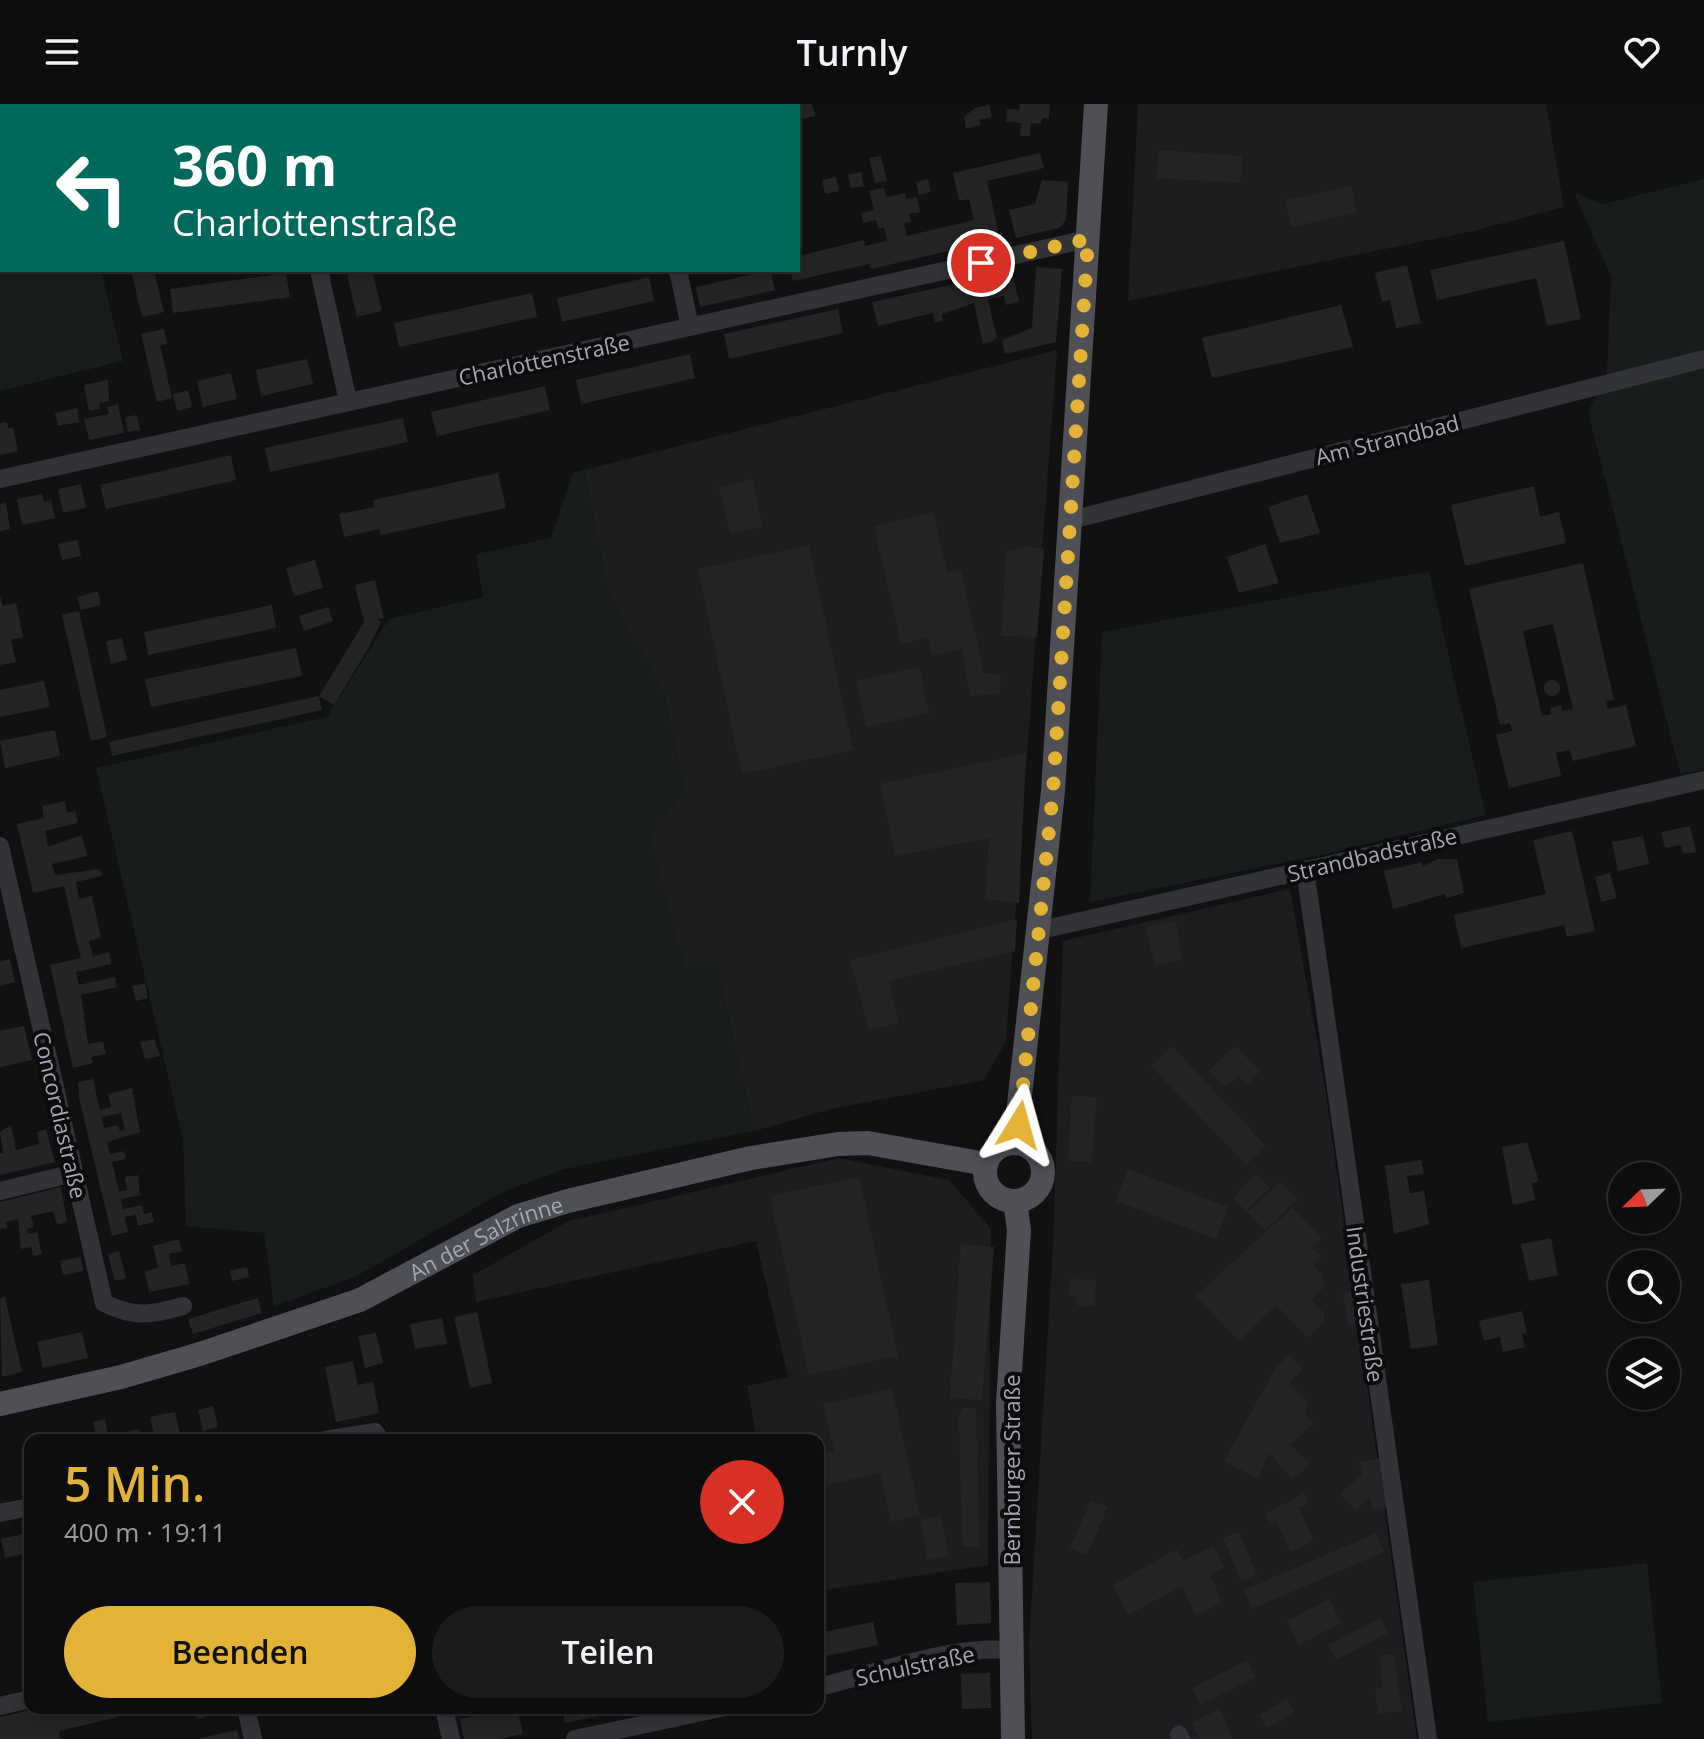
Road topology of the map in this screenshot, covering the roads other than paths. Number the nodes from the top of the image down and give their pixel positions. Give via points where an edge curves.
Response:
1 (1096, 104) edge
2 (1088, 239) junction
3 (319, 272) edge
4 (678, 272) edge
5 (690, 327) junction
6 (1704, 359) edge
7 (348, 401) junction
8 (0, 479) edge
9 (1071, 520) junction
10 (1704, 780) edge
11 (0, 846) edge
12 (1305, 869) junction
13 (1041, 930) junction
14 (20, 936) junction
15 (0, 940) edge
16 (1015, 1142) junction
17 (986, 1164) junction
18 (74, 1173) junction
19 (0, 1191) edge
20 (1015, 1201) junction
21 (183, 1306) dead end
22 (0, 1404) edge
23 (24, 1508) edge
24 (0, 1513) edge
25 (1012, 1651) junction
26 (824, 1686) edge
27 (24, 1700) edge
28 (0, 1706) edge
29 (247, 1714) edge
30 (445, 1714) edge
31 (693, 1714) edge
32 (253, 1739) edge
33 (451, 1739) edge
34 (575, 1739) edge
35 (1013, 1739) edge
36 (1427, 1739) edge

1 - 2 main road
2 - 5 street, Charlottenstraße
2 - 9 main road
3 - 7 street
4 - 5 street
5 - 7 street, Charlottenstraße
6 - 9 street, Am Strandbad
7 - 8 street, Charlottenstraße
9 - 13 main road
10 - 12 street, Strandbadstraße
11 - 14 street, Concordiastraße
12 - 13 street, Strandbadstraße
12 - 36 street, Industriestraße
13 - 16 main road
14 - 15 street
14 - 18 street, Concordiastraße
16 - 17 main road via 1000,1146
16 - 20 main road via 1039,1156 1043,1175 1031,1196
17 - 20 main road via 991,1190
17 - 22 main road, An der Salzrinne via 868,1143 838,1144 751,1158 568,1201 518,1216 360,1300 121,1377
18 - 19 street
18 - 21 street, Concordiastraße via 104,1303 147,1317
20 - 25 main road, Bernburger Straße via 1019,1230 1008,1403
23 - 24 street
25 - 26 street, Schulstraße via 956,1653
25 - 35 main road, Bernburger Straße
27 - 28 street
29 - 32 street
30 - 33 street
31 - 34 street

